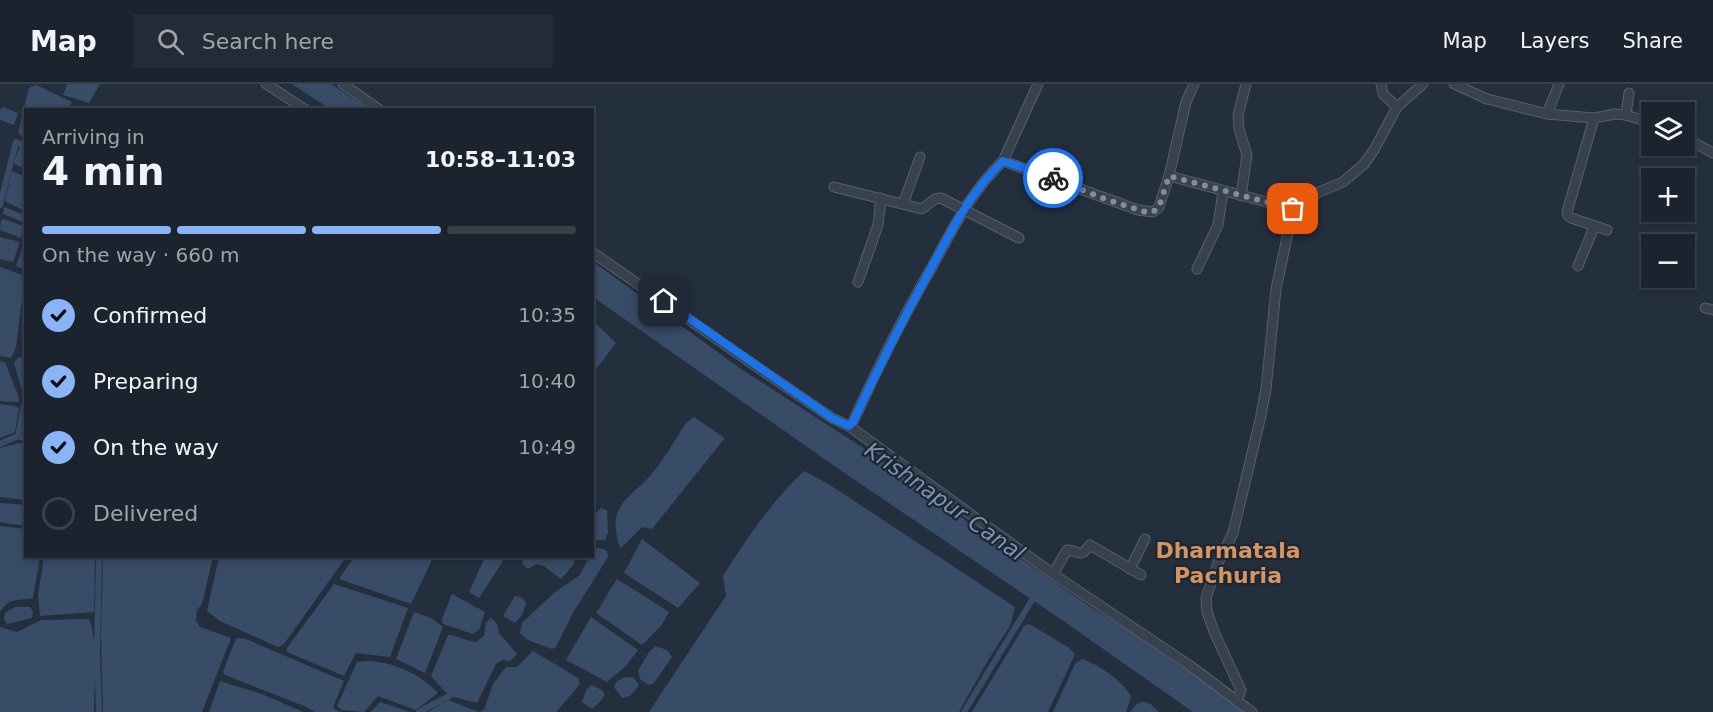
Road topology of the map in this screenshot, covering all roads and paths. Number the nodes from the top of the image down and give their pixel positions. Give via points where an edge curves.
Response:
1 (266, 84) edge
2 (343, 84) edge
3 (1038, 84) edge
4 (1194, 84) edge
5 (1246, 84) edge
6 (1381, 84) edge
7 (1423, 84) edge
8 (1454, 84) edge
9 (1559, 84) edge
10 (1629, 93) dead end
11 (1397, 107) junction
12 (303, 108) edge
13 (377, 108) edge
14 (1547, 114) junction
15 (1626, 115) junction
16 (1594, 118) junction
17 (1641, 120) edge
18 (1695, 143) edge
19 (1713, 153) edge
20 (920, 157) dead end
21 (1003, 161) junction
22 (1169, 176) junction
23 (834, 187) dead end
24 (1223, 191) junction
25 (1241, 196) junction
26 (881, 198) junction
27 (903, 204) junction
28 (963, 209) junction
29 (1293, 209) junction
30 (1594, 226) junction
31 (1607, 230) dead end
32 (1019, 237) dead end
33 (594, 253) edge
34 (1578, 266) dead end
35 (1197, 269) dead end
36 (858, 282) dead end
37 (849, 426) junction
38 (1145, 539) dead end
39 (1130, 569) junction
40 (1053, 574) junction
41 (1141, 575) dead end
42 (1237, 701) junction
43 (1252, 712) edge

1 - 12 street
2 - 13 street
3 - 21 street
4 - 22 street
5 - 25 street via 1238,115 1247,155
6 - 11 street via 1383,94
7 - 11 street
8 - 14 street via 1487,99
9 - 14 street
10 - 15 street
11 - 29 street via 1364,164 1343,182
14 - 16 street
15 - 16 street
15 - 17 street
16 - 30 street via 1567,212 1571,218
18 - 19 street
20 - 27 street
21 - 22 street via 1146,212 1159,207
21 - 28 street
22 - 24 street
23 - 26 street
24 - 25 street
24 - 35 street via 1218,225
25 - 29 street
26 - 27 street
26 - 36 street via 878,225
27 - 28 street via 922,209 941,198
28 - 32 street
28 - 37 street
29 - 42 street via 1277,281 1260,420 1233,533 1206,598 1207,612 1241,690
30 - 31 street
30 - 34 street
33 - 37 street
37 - 40 street
38 - 39 street
39 - 40 street via 1090,545 1083,554 1066,550
39 - 41 street
40 - 42 street via 1189,664
42 - 43 street

